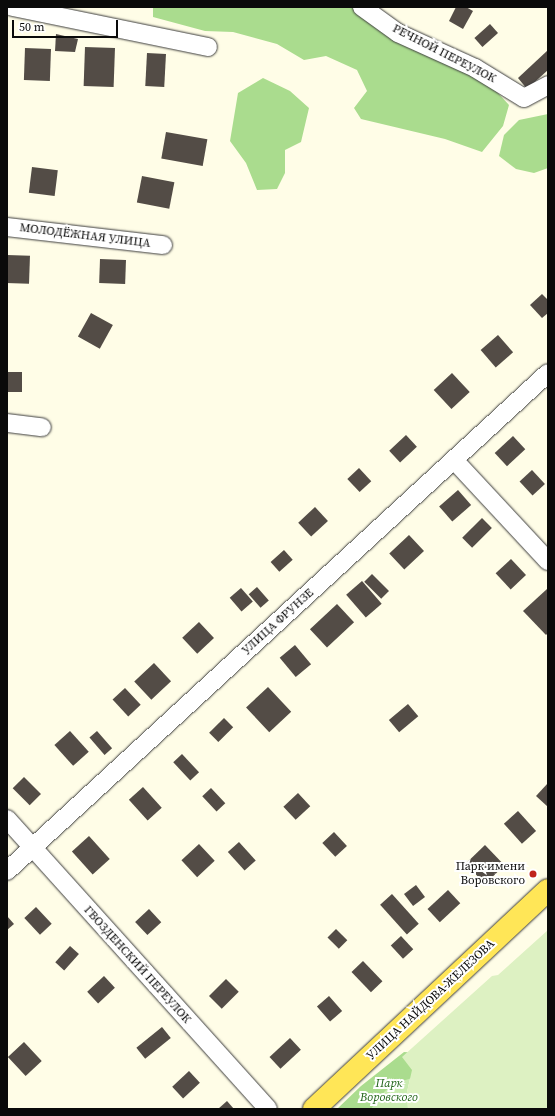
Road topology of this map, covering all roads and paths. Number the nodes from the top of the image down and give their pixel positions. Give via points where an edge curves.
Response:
1 (13, 7) edge
2 (362, 7) edge
3 (208, 47) dead end
4 (548, 85) edge
5 (7, 227) edge
6 (163, 245) dead end
7 (548, 373) edge
8 (7, 423) edge
9 (42, 427) dead end
10 (454, 460) junction
11 (548, 561) edge
12 (7, 819) edge
13 (32, 847) junction
14 (7, 871) edge
15 (548, 890) edge
16 (268, 1109) edge
17 (314, 1109) edge

1 - 3 street
2 - 4 street, РЕЧНОЙ ПЕРЕУЛОК via 398,34 475,68 524,98
5 - 6 street, МОЛОДЁЖНАЯ УЛИЦА
7 - 10 street, УЛИЦА ФРУНЗЕ
8 - 9 street
10 - 11 street
10 - 13 street, УЛИЦА ФРУНЗЕ
12 - 13 street, ГВОЗДЕНСКИЙ ПЕРЕУЛОК
13 - 14 street, УЛИЦА ФРУНЗЕ
13 - 16 street, ГВОЗДЕНСКИЙ ПЕРЕУЛОК
15 - 17 main road, УЛИЦА НАЙДОВА-ЖЕЛЕЗОВА

